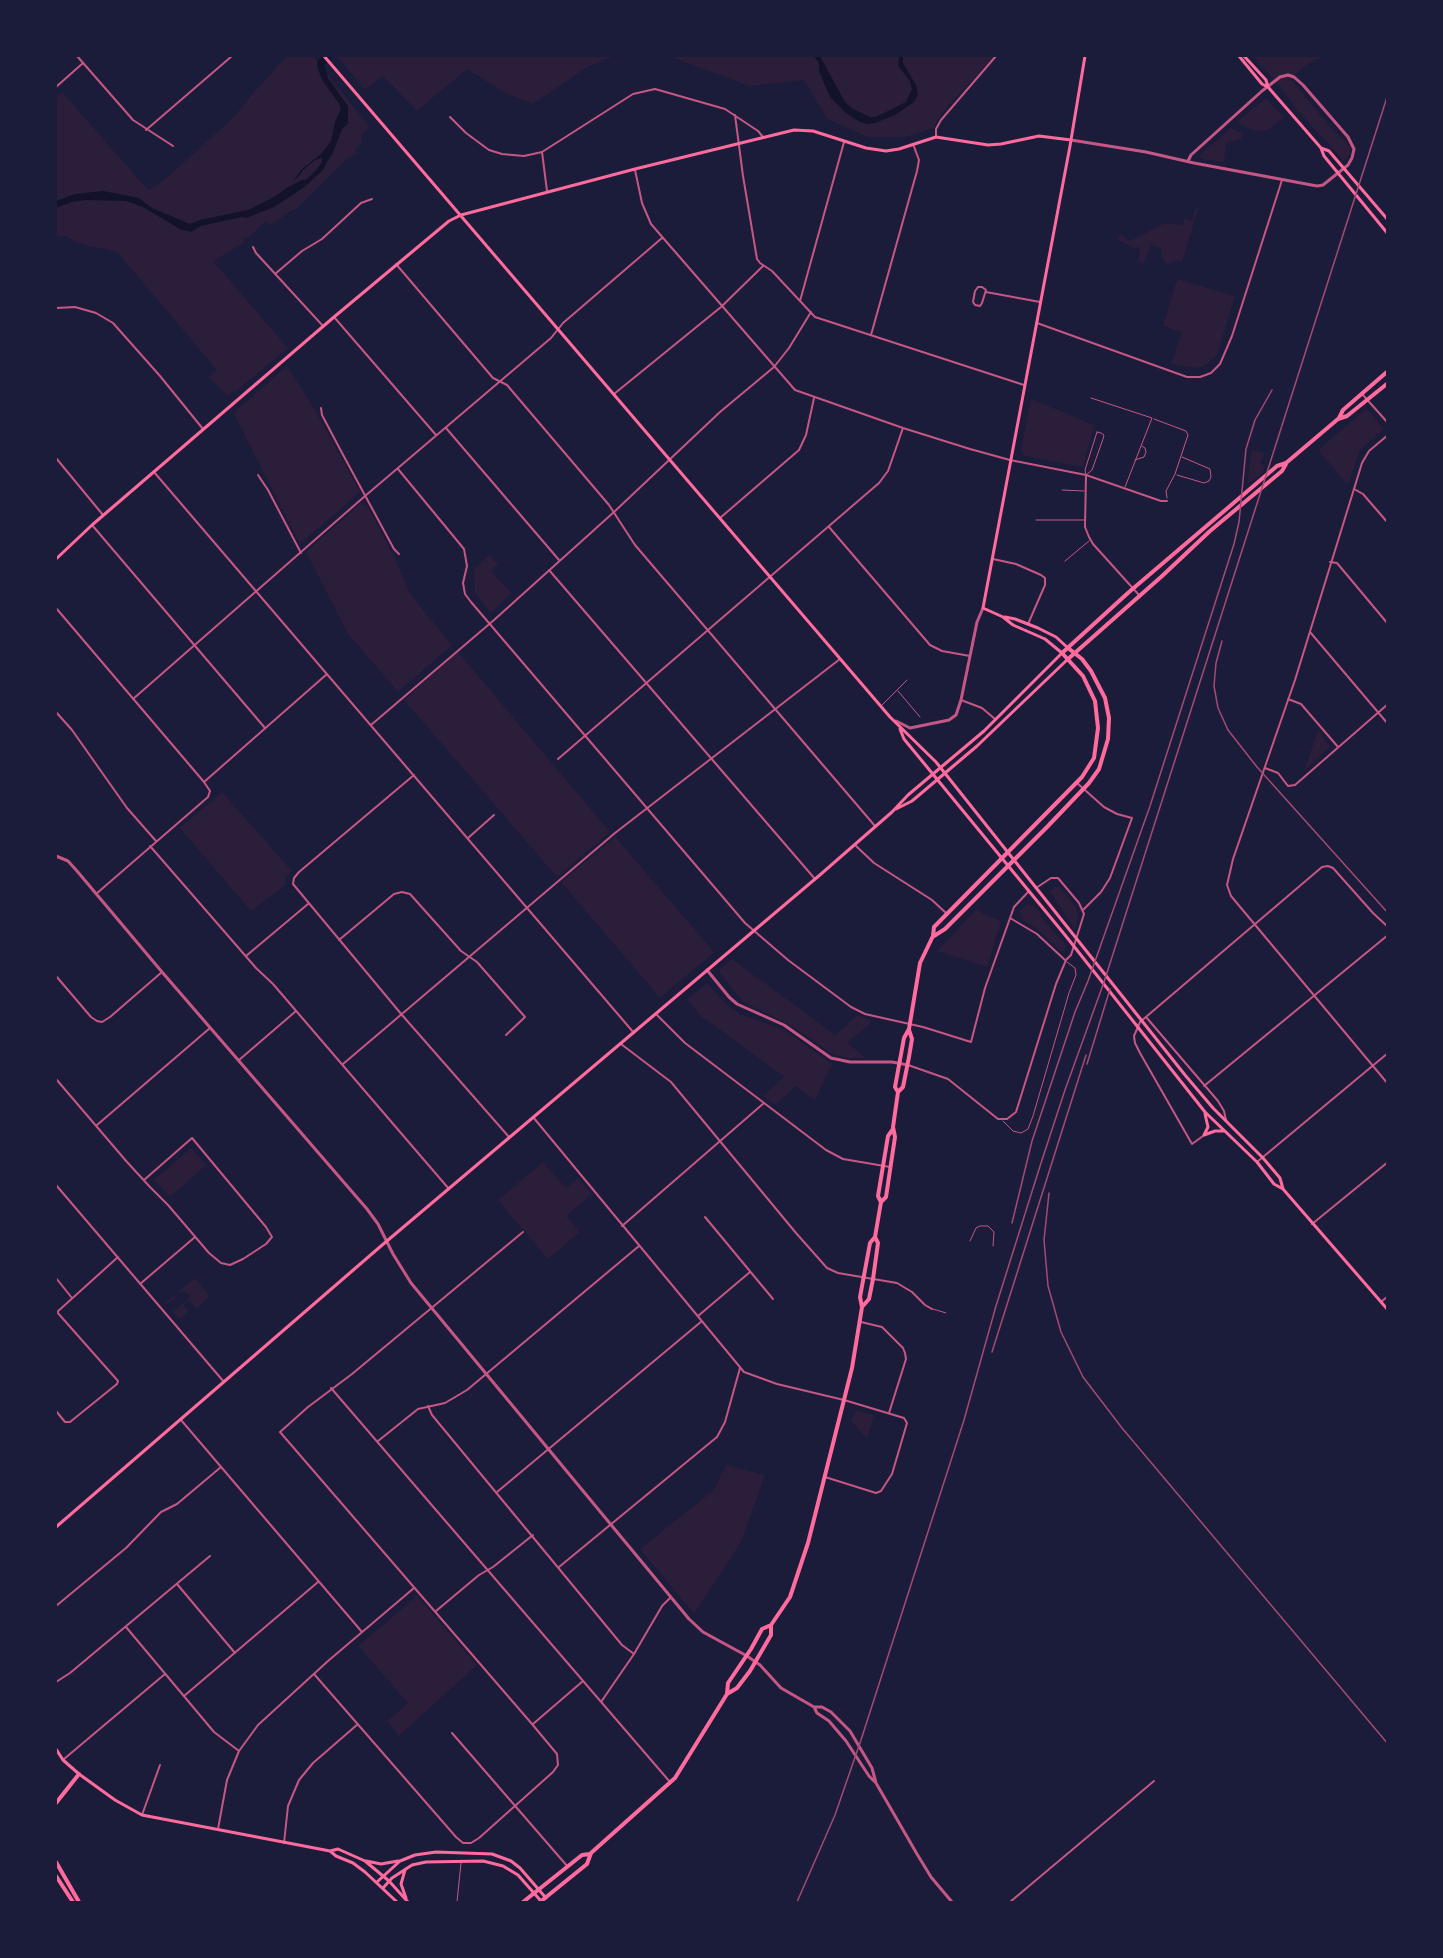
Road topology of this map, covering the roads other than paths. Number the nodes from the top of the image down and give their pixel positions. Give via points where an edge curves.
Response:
1 (77, 56) edge
2 (232, 56) edge
3 (324, 56) edge
4 (996, 56) edge
5 (1085, 56) edge
6 (1239, 56) edge
7 (1244, 56) edge
8 (83, 63) junction
9 (56, 87) edge
10 (1268, 87) junction
11 (735, 115) junction
12 (450, 117) dead end
13 (146, 129) junction
14 (764, 137) junction
15 (936, 138) junction
16 (1071, 140) junction
17 (844, 142) junction
18 (739, 143) junction
19 (912, 144) junction
20 (173, 146) dead end
21 (1322, 148) junction
22 (542, 152) junction
23 (1188, 161) junction
24 (635, 169) junction
25 (1282, 180) junction
26 (547, 191) junction
27 (372, 199) dead end
28 (461, 215) junction
29 (1388, 220) edge
30 (1388, 234) edge
31 (662, 238) junction
32 (253, 247) dead end
33 (396, 264) junction
34 (763, 266) junction
35 (275, 274) junction
36 (986, 292) junction
37 (800, 302) junction
38 (1040, 302) junction
39 (721, 307) junction
40 (56, 308) edge
41 (811, 312) junction
42 (334, 316) junction
43 (1037, 323) junction
44 (323, 326) junction
45 (558, 329) junction
46 (871, 335) junction
47 (774, 367) junction
48 (1388, 372) edge
49 (500, 381) junction
50 (1388, 383) edge
51 (1026, 386) junction
52 (614, 394) junction
53 (1362, 394) junction
54 (814, 398) junction
55 (1090, 398) dead end
56 (1367, 399) junction
57 (321, 408) dead end
58 (1152, 418) junction
59 (1338, 419) junction
60 (1388, 423) edge
61 (445, 427) junction
62 (903, 428) junction
63 (203, 429) junction
64 (436, 435) junction
65 (1388, 435) edge
66 (1140, 445) junction
67 (1181, 457) junction
68 (56, 458) edge
69 (670, 460) junction
70 (1010, 460) junction
71 (1135, 460) junction
72 (1286, 463) junction
73 (398, 469) junction
74 (154, 471) junction
75 (1175, 474) junction
76 (258, 475) dead end
77 (1086, 475) junction
78 (1124, 488) junction
79 (1354, 489) junction
80 (1062, 490) dead end
81 (1086, 491) junction
82 (365, 496) junction
83 (1167, 501) joint
84 (614, 512) junction
85 (103, 515) junction
86 (720, 519) junction
87 (1036, 520) dead end
88 (1085, 520) junction
89 (1388, 523) edge
90 (92, 525) junction
91 (829, 527) junction
92 (1090, 540) junction
93 (301, 553) junction
94 (399, 554) dead end
95 (56, 559) edge
96 (992, 559) junction
97 (559, 560) junction
98 (1065, 561) dead end
99 (1330, 562) junction
100 (549, 570) junction
101 (770, 577) junction
102 (1134, 589) junction
103 (257, 592) junction
104 (1139, 596) junction
105 (56, 608) edge
106 (983, 608) junction
107 (1003, 617) junction
108 (489, 624) junction
109 (1028, 624) junction
110 (1388, 624) edge
111 (708, 630) junction
112 (1310, 632) junction
113 (195, 645) junction
114 (1068, 648) junction
115 (1062, 653) junction
116 (1075, 653) junction
117 (970, 656) junction
118 (840, 659) junction
119 (1068, 659) junction
120 (327, 674) junction
121 (907, 680) dead end
122 (647, 682) junction
123 (897, 689) junction
124 (133, 699) junction
125 (1288, 699) junction
126 (961, 700) junction
127 (1388, 704) edge
128 (880, 706) junction
129 (776, 709) junction
130 (56, 712) edge
131 (1378, 712) junction
132 (890, 717) junction
133 (920, 717) dead end
134 (996, 720) junction
135 (1388, 724) edge
136 (371, 725) junction
137 (265, 728) junction
138 (900, 728) junction
139 (585, 734) junction
140 (1338, 747) junction
141 (558, 759) dead end
142 (711, 759) junction
143 (941, 768) junction
144 (1265, 768) junction
145 (945, 773) junction
146 (933, 774) junction
147 (414, 775) junction
148 (938, 780) junction
149 (204, 782) junction
150 (1077, 783) junction
151 (1084, 789) junction
152 (647, 808) junction
153 (892, 812) junction
154 (495, 815) dead end
155 (875, 826) junction
156 (468, 838) junction
157 (156, 841) junction
158 (855, 844) junction
159 (150, 846) junction
160 (1008, 852) junction
161 (56, 856) edge
162 (1002, 857) junction
163 (1014, 860) junction
164 (1008, 865) junction
165 (815, 879) junction
166 (1036, 888) junction
167 (1029, 891) junction
168 (96, 894) junction
169 (308, 904) junction
170 (526, 907) junction
171 (1083, 910) junction
172 (946, 913) junction
173 (1010, 918) junction
174 (1254, 924) junction
175 (1388, 927) edge
176 (753, 930) junction
177 (1388, 934) edge
178 (933, 936) junction
179 (339, 940) junction
180 (246, 956) junction
181 (470, 956) junction
182 (1066, 960) junction
183 (707, 970) junction
184 (162, 972) junction
185 (56, 976) edge
186 (1313, 995) junction
187 (297, 1011) junction
188 (656, 1014) junction
189 (402, 1015) junction
190 (1146, 1017) junction
191 (909, 1027) junction
192 (210, 1028) junction
193 (634, 1032) junction
194 (506, 1035) dead end
195 (621, 1044) junction
196 (1388, 1053) edge
197 (239, 1060) junction
198 (899, 1063) junction
199 (343, 1064) junction
200 (908, 1065) junction
201 (1372, 1065) junction
202 (56, 1078) edge
203 (1388, 1084) edge
204 (1204, 1086) junction
205 (898, 1092) junction
206 (764, 1103) junction
207 (1205, 1112) junction
208 (532, 1117) junction
209 (1003, 1120) junction
210 (1226, 1120) junction
211 (97, 1125) junction
212 (893, 1129) junction
213 (1225, 1131) junction
214 (1204, 1135) junction
215 (509, 1137) junction
216 (720, 1142) junction
217 (1263, 1158) junction
218 (1257, 1162) junction
219 (1388, 1162) edge
220 (883, 1166) junction
221 (890, 1167) junction
222 (144, 1180) junction
223 (56, 1185) edge
224 (449, 1189) junction
225 (1283, 1189) junction
226 (881, 1202) junction
227 (705, 1217) dead end
228 (1312, 1224) junction
229 (622, 1226) junction
230 (523, 1232) dead end
231 (195, 1237) junction
232 (875, 1237) junction
233 (387, 1241) junction
234 (970, 1241) dead end
235 (639, 1246) junction
236 (993, 1246) dead end
237 (118, 1257) junction
238 (750, 1272) junction
239 (864, 1277) junction
240 (56, 1278) edge
241 (873, 1279) junction
242 (140, 1284) junction
243 (1388, 1296) edge
244 (72, 1298) junction
245 (772, 1299) dead end
246 (1381, 1302) junction
247 (432, 1307) junction
248 (862, 1307) junction
249 (932, 1309) joint
250 (1388, 1310) edge
251 (56, 1312) edge
252 (946, 1313) dead end
253 (698, 1316) junction
254 (702, 1321) junction
255 (860, 1322) junction
256 (740, 1368) junction
257 (486, 1374) junction
258 (224, 1382) junction
259 (331, 1388) junction
260 (844, 1400) junction
261 (428, 1406) junction
262 (56, 1411) edge
263 (889, 1413) junction
264 (180, 1419) junction
265 (378, 1441) junction
266 (549, 1449) junction
267 (221, 1467) junction
268 (825, 1477) junction
269 (497, 1492) junction
270 (610, 1524) junction
271 (56, 1527) edge
272 (533, 1535) junction
273 (210, 1556) dead end
274 (560, 1567) junction
275 (488, 1570) junction
276 (318, 1582) junction
277 (177, 1584) junction
278 (414, 1588) junction
279 (671, 1597) junction
280 (56, 1606) edge
281 (435, 1612) junction
282 (771, 1625) junction
283 (126, 1627) junction
284 (362, 1632) junction
285 (235, 1653) junction
286 (634, 1654) junction
287 (747, 1656) junction
288 (755, 1662) junction
289 (165, 1674) junction
290 (314, 1674) junction
291 (583, 1681) junction
292 (56, 1682) edge
293 (727, 1694) junction
294 (184, 1696) junction
295 (601, 1702) junction
296 (814, 1707) junction
297 (358, 1724) junction
298 (532, 1724) junction
299 (452, 1733) dead end
300 (56, 1749) edge
301 (239, 1751) junction
302 (63, 1760) junction
303 (160, 1765) dead end
304 (79, 1774) junction
305 (1154, 1781) dead end
306 (671, 1782) junction
307 (876, 1783) junction
308 (56, 1803) edge
309 (516, 1805) junction
310 (142, 1815) junction
311 (218, 1830) junction
312 (284, 1843) junction
313 (330, 1851) junction
314 (591, 1853) junction
315 (400, 1860) junction
316 (365, 1861) junction
317 (461, 1861) junction
318 (56, 1862) edge
319 (568, 1867) junction
320 (406, 1868) junction
321 (56, 1876) edge
322 (383, 1876) junction
323 (389, 1881) junction
324 (377, 1882) junction
325 (383, 1888) junction
326 (540, 1890) junction
327 (535, 1893) junction
328 (407, 1901) edge
329 (542, 1901) edge
330 (73, 1902) edge
331 (79, 1902) edge
332 (397, 1902) edge
333 (457, 1902) edge
334 (523, 1902) edge
335 (952, 1902) edge
336 (1010, 1902) edge

1 - 8 street
2 - 13 street
3 - 28 main road
4 - 15 street via 941,120
5 - 16 main road
6 - 10 main road
7 - 10 main road
8 - 9 street
8 - 13 street via 133,120
10 - 21 main road
10 - 23 street
10 - 25 street via 1286,75 1297,78 1352,142 1354,152 1348,165 1323,185
11 - 14 street
11 - 18 street
11 - 22 street via 718,106 649,90 633,94
12 - 22 street via 489,150 515,156
13 - 20 street
14 - 17 main road via 803,129
14 - 18 main road
15 - 16 main road via 988,144 1039,136
15 - 19 main road
16 - 23 street
16 - 38 main road
17 - 19 main road via 886,151
17 - 37 street
18 - 24 main road
18 - 34 street via 755,250
19 - 46 street via 919,160 917,171
21 - 29 main road via 1329,151
21 - 30 main road via 1324,156
22 - 26 street
23 - 25 street
24 - 26 main road
24 - 31 street via 644,211
25 - 43 street via 1232,336 1220,364 1211,373 1187,377
26 - 28 main road
27 - 35 street via 361,203
28 - 33 main road
28 - 45 main road
31 - 39 street
31 - 45 street
32 - 35 street
33 - 42 main road
33 - 49 street via 493,378
34 - 37 street
34 - 39 street
35 - 44 street
36 - 36 street via 982,286 976,288 973,302 981,304
36 - 38 street
37 - 41 street
38 - 43 main road
39 - 47 street
39 - 52 street
40 - 63 street via 75,307 96,313 113,324
41 - 46 street
41 - 47 street
42 - 44 main road
42 - 64 street
43 - 51 main road
44 - 63 main road
45 - 49 street
45 - 52 main road
46 - 51 street
47 - 54 street via 795,390
47 - 69 street
48 - 53 main road
49 - 61 street
49 - 84 street
50 - 56 main road
51 - 70 main road
52 - 69 main road
53 - 56 street
53 - 59 main road via 1342,410
54 - 62 street
54 - 86 street via 799,450
55 - 58 lane
56 - 59 main road
56 - 60 street
57 - 82 street
58 - 66 lane
58 - 67 lane via 1187,432
59 - 72 main road
61 - 64 street
61 - 97 street
62 - 70 street
62 - 91 street via 884,478
63 - 74 main road
64 - 73 street
65 - 79 street via 1366,455
66 - 71 lane
66 - 71 lane via 1146,452
67 - 75 lane
67 - 75 lane via 1210,469 1210,479 1204,483
68 - 85 street
69 - 84 street
69 - 86 main road
70 - 77 street
70 - 96 main road
71 - 78 lane
72 - 102 main road via 1277,466
72 - 104 main road via 1282,471
73 - 82 street
73 - 108 street via 464,549 465,594
74 - 85 main road
74 - 103 street
75 - 83 lane via 1166,491
76 - 93 street
77 - 77 lane via 1092,470 1103,439 1101,433 1095,434
77 - 78 street
77 - 81 street
78 - 83 street
79 - 89 street
79 - 99 street
80 - 81 lane
81 - 88 street
82 - 93 street
82 - 94 street
84 - 97 street
84 - 111 street via 635,545
85 - 90 main road
86 - 101 main road
87 - 88 lane
88 - 92 street
90 - 95 main road
90 - 113 street
91 - 101 street
91 - 117 street via 930,645
92 - 98 lane
92 - 102 street
93 - 103 street
96 - 106 main road
96 - 109 street via 1016,564 1045,578
97 - 100 street
99 - 110 street via 1337,563
99 - 112 street
100 - 108 street
100 - 122 street
101 - 111 street
101 - 118 main road
102 - 104 street
102 - 114 main road
103 - 113 street
103 - 120 street
104 - 116 main road
105 - 124 street
106 - 107 main road
106 - 117 street
107 - 109 main road
107 - 115 main road via 1045,639
108 - 136 street
108 - 139 street
109 - 114 main road
111 - 122 street
111 - 129 street
112 - 125 street
112 - 131 street
113 - 124 street
113 - 137 street
114 - 115 main road
114 - 116 main road
115 - 119 main road
115 - 134 main road
116 - 119 main road
116 - 151 main road via 1095,677 1105,698 1108,718 1105,753
117 - 126 street
118 - 128 main road
118 - 129 street
119 - 145 main road
119 - 150 main road via 1090,688 1098,722 1094,758
120 - 136 street
120 - 137 street
121 - 123 lane
122 - 139 street
122 - 142 street
123 - 128 lane
123 - 133 lane
124 - 149 street
125 - 140 street via 1301,704
125 - 144 street
126 - 132 street via 956,715 946,721 910,728
126 - 134 street via 982,708
127 - 131 street
128 - 132 main road
129 - 142 street
129 - 155 street
130 - 157 street
131 - 135 street
131 - 140 street
132 - 138 main road
134 - 143 main road
136 - 147 street
137 - 149 street
138 - 143 main road
138 - 146 main road via 904,739
139 - 141 street
139 - 152 street
140 - 144 street via 1294,786
142 - 152 street
142 - 165 street
143 - 145 main road
143 - 146 main road
144 - 174 street via 1227,885
145 - 148 main road
145 - 160 main road
146 - 148 main road
146 - 153 main road
147 - 156 street
147 - 169 street via 294,878 293,884
148 - 153 main road
148 - 162 main road
149 - 157 street via 210,793
150 - 151 street
150 - 160 main road
151 - 163 main road
151 - 171 street via 1110,810 1132,818 1110,878
152 - 170 street
152 - 176 street
153 - 155 main road
154 - 156 street
155 - 158 main road
156 - 170 street
157 - 159 street
158 - 165 main road
158 - 172 street via 874,863
159 - 168 street
159 - 180 street
160 - 162 main road
160 - 163 main road
161 - 168 street via 68,861
162 - 164 main road
162 - 172 main road
163 - 164 main road
163 - 166 main road
164 - 167 main road
164 - 178 main road via 945,929
165 - 176 main road
166 - 171 street via 1058,878
166 - 210 main road via 1158,1042
167 - 173 street
167 - 207 main road
168 - 184 street
169 - 179 street
169 - 180 street
170 - 181 street
170 - 193 street
171 - 182 street via 1078,937
172 - 178 main road via 934,927
173 - 182 street via 1037,934
173 - 191 street via 971,1042
174 - 175 street via 1328,866
174 - 186 street
174 - 190 street
176 - 183 main road
176 - 191 street via 857,1011
177 - 186 street
178 - 191 main road via 917,975
179 - 181 street via 391,896 402,892 415,898 461,951
179 - 189 street
180 - 187 street
181 - 189 street
181 - 194 street via 525,1017
182 - 209 street via 1018,1107
182 - 209 lane via 1077,975 1028,1129 1021,1133 1013,1131
183 - 188 main road
183 - 198 street via 734,1002 784,1025 831,1058
184 - 185 street via 102,1022 91,1017
184 - 192 street
186 - 201 street
186 - 204 street
187 - 197 street
187 - 199 street
188 - 193 main road
188 - 206 street via 685,1043
189 - 199 street
189 - 215 street
190 - 204 street
190 - 214 street via 1135,1032 1138,1050 1192,1144
191 - 198 main road
191 - 200 main road via 912,1039
192 - 197 street
192 - 211 street
193 - 195 main road
195 - 208 main road
195 - 216 street via 671,1082
196 - 201 street
197 - 233 street via 367,1209
198 - 200 street
198 - 205 main road via 895,1087
199 - 224 street
200 - 205 main road
200 - 209 street via 948,1079
201 - 203 street
201 - 217 street
202 - 211 street
204 - 210 street via 1224,1111
205 - 212 main road
206 - 216 street
206 - 220 street via 837,1156
207 - 213 main road
207 - 214 main road via 1208,1127
208 - 215 main road
208 - 229 street
210 - 217 main road
211 - 222 street
212 - 220 main road via 888,1136
212 - 221 main road
213 - 214 main road
213 - 218 main road
215 - 224 main road
216 - 229 street
216 - 239 street via 827,1268
217 - 218 street
217 - 225 main road via 1280,1178
218 - 225 main road via 1274,1184
219 - 228 street
220 - 221 street
220 - 226 main road via 878,1196
221 - 226 main road via 886,1197
222 - 231 street
222 - 231 street via 192,1138 272,1237 260,1249 230,1265 218,1261
223 - 237 street
224 - 233 main road
225 - 228 main road
226 - 232 main road
227 - 238 street
228 - 246 main road
229 - 235 street
230 - 247 street
231 - 242 street
232 - 239 main road via 870,1242
232 - 241 main road via 878,1243
233 - 247 street via 404,1273
233 - 258 main road
234 - 236 lane via 976,1228 984,1225 994,1232
235 - 253 street
235 - 257 street
237 - 242 street
237 - 244 street
238 - 245 street
238 - 253 street
239 - 241 street
239 - 248 main road
240 - 244 street
241 - 248 main road via 869,1299
241 - 249 street via 902,1285
242 - 258 street
243 - 246 street
244 - 251 street
246 - 250 main road
247 - 257 street
247 - 259 street
248 - 255 main road
249 - 252 lane
251 - 262 street via 118,1381 70,1422 65,1422
253 - 254 street
254 - 256 street
254 - 266 street
255 - 260 main road
255 - 263 street via 882,1327 905,1353
256 - 260 street via 753,1376
256 - 270 street via 717,1437
257 - 261 street via 459,1396
257 - 266 street
258 - 264 main road
259 - 265 street
259 - 278 street via 280,1432
260 - 263 street
260 - 268 main road
261 - 265 street via 415,1411
261 - 269 street
263 - 268 street via 907,1423 892,1474 881,1491 876,1493
264 - 267 street
264 - 271 main road
265 - 275 street
266 - 269 street
266 - 270 street
267 - 276 street
267 - 280 street via 177,1504 161,1512 126,1548
268 - 282 main road via 790,1597
269 - 272 street
270 - 274 street
270 - 279 street
272 - 274 street
272 - 275 street
273 - 277 street
274 - 286 street via 622,1645
275 - 281 street
275 - 291 street
276 - 284 street
276 - 285 street
277 - 283 street
277 - 285 street
278 - 281 street
278 - 284 street
279 - 286 street
279 - 287 street via 703,1632
281 - 298 street
282 - 287 main road via 762,1629
282 - 288 main road via 771,1635
283 - 289 street
283 - 292 street
284 - 290 street
285 - 294 street
286 - 295 street
287 - 288 street
287 - 293 main road via 728,1683
288 - 293 main road via 737,1688
288 - 296 street via 781,1688
289 - 294 street
289 - 302 street
290 - 297 street
290 - 301 street via 258,1725
291 - 295 street
291 - 298 street
293 - 306 main road
294 - 301 street via 217,1734
295 - 306 street
296 - 307 street via 846,1741
296 - 307 street via 831,1712 850,1731 872,1768
297 - 309 street via 461,1842 473,1842
297 - 312 street via 299,1780 290,1798
298 - 309 street via 557,1754 559,1764
299 - 309 street
300 - 302 main road
301 - 311 street via 227,1780
302 - 304 main road
303 - 310 street
304 - 308 main road
304 - 310 main road
305 - 336 street
306 - 314 main road
307 - 335 street via 931,1877
309 - 319 street
310 - 311 main road
311 - 312 main road
312 - 313 main road
313 - 316 main road via 338,1849
313 - 324 main road
314 - 319 main road
314 - 329 main road via 587,1864
315 - 316 main road via 381,1864
315 - 322 main road
315 - 326 main road via 428,1853 492,1854 511,1861
316 - 322 main road
317 - 320 main road via 426,1862
317 - 327 main road via 502,1866 518,1875
317 - 333 lane
318 - 331 main road
319 - 326 main road
320 - 323 main road
320 - 328 main road via 401,1884
321 - 330 main road
322 - 323 main road
322 - 324 main road
323 - 325 main road
323 - 328 main road
324 - 325 main road
325 - 332 main road
326 - 327 main road
326 - 329 main road
327 - 329 main road
327 - 334 main road

